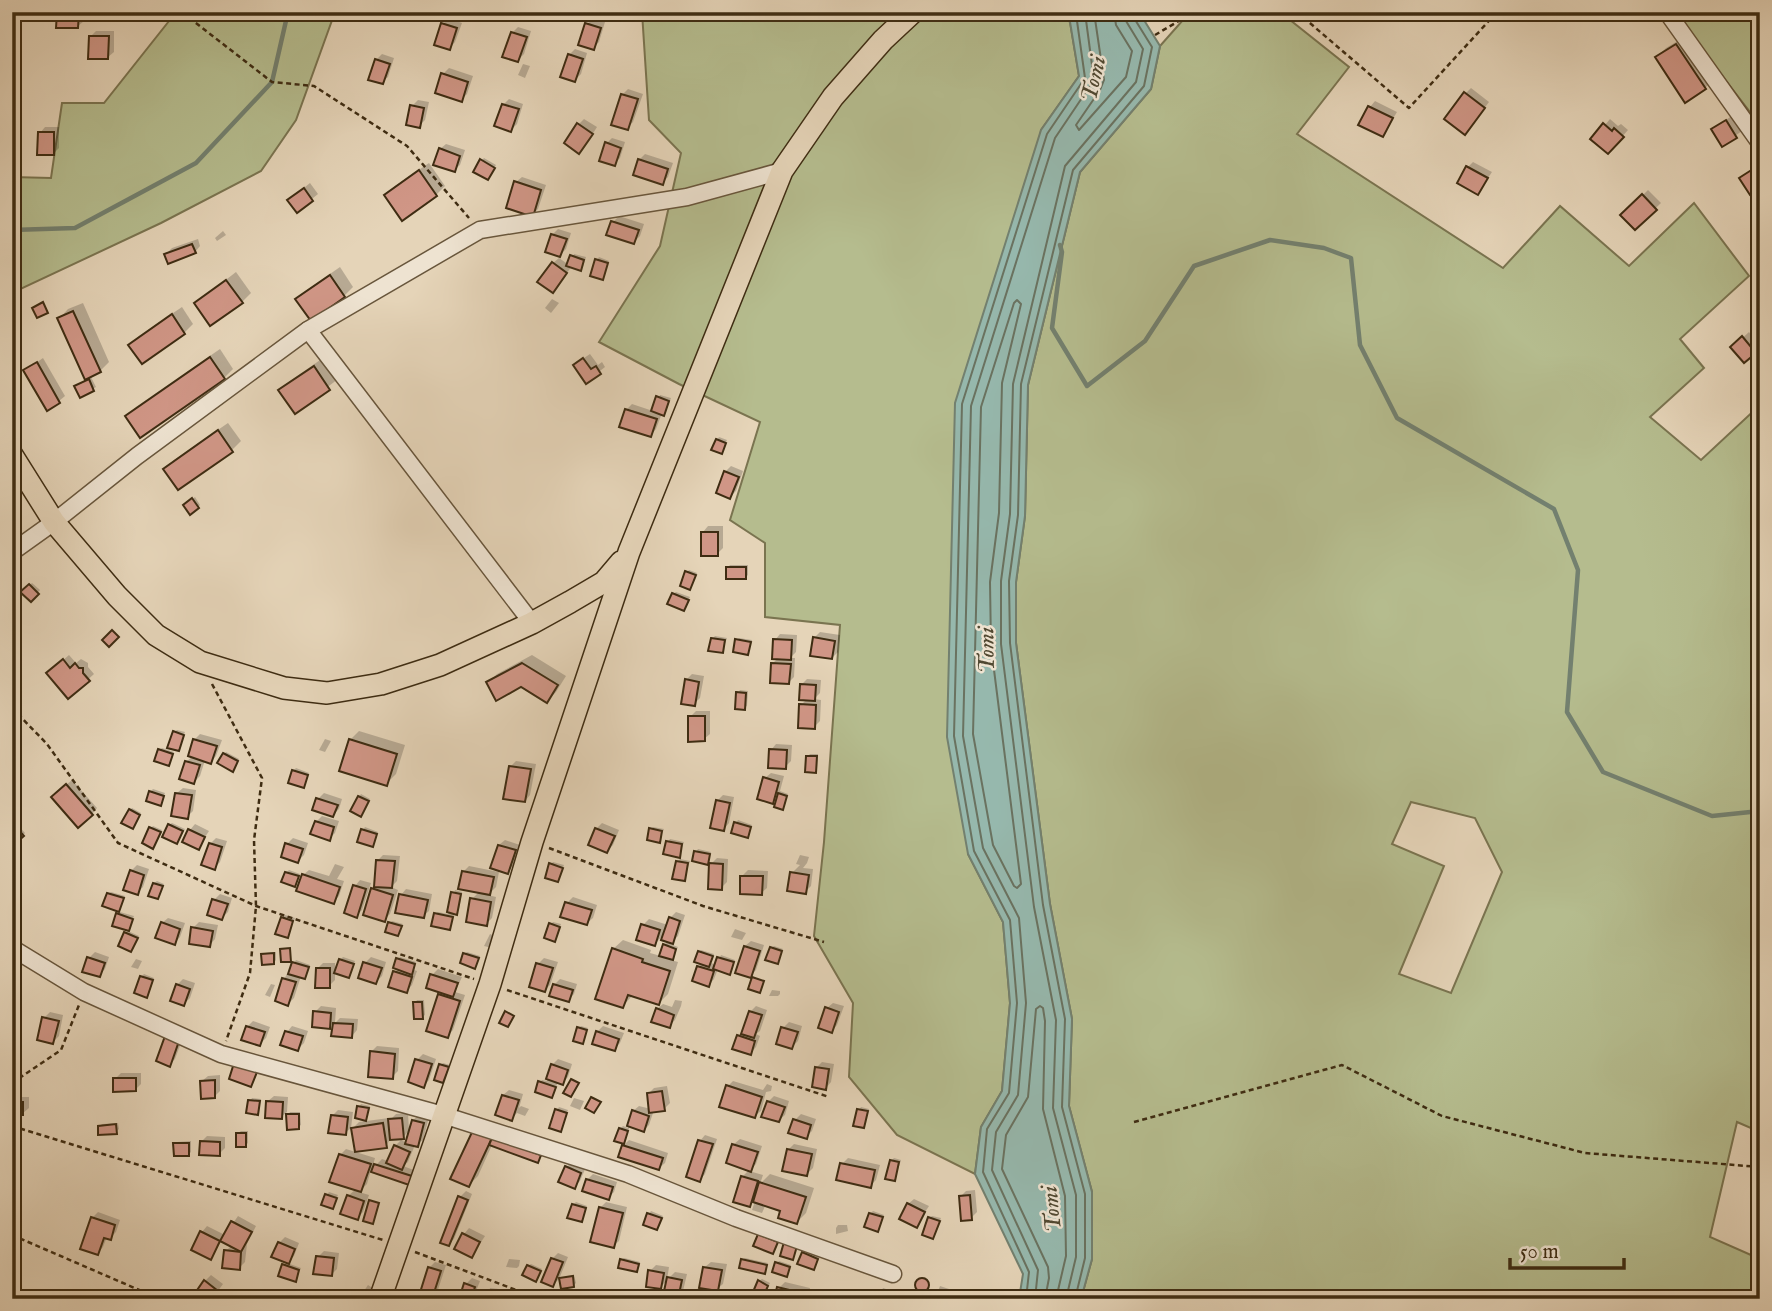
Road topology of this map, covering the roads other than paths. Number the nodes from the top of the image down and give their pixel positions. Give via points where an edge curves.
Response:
1 (913, 12) edge
2 (1667, 12) edge
3 (1760, 143) edge
4 (782, 172) junction
5 (308, 330) junction
6 (12, 455) edge
7 (54, 522) junction
8 (12, 552) edge
9 (629, 552) junction
10 (532, 623) junction
11 (12, 948) edge
12 (443, 1115) junction
13 (893, 1274) dead end
14 (380, 1299) edge

1 - 4 main road via 833,97
2 - 3 street
4 - 5 street via 687,197 480,230
4 - 9 main road
5 - 7 street
5 - 10 street
6 - 7 main road
7 - 8 street
7 - 10 main road via 156,635 201,663 284,688 327,693 381,684 440,665
9 - 10 main road via 604,582
9 - 12 main road via 531,842 490,984
11 - 12 street via 84,992 221,1054
12 - 13 street via 628,1174
12 - 14 main road

